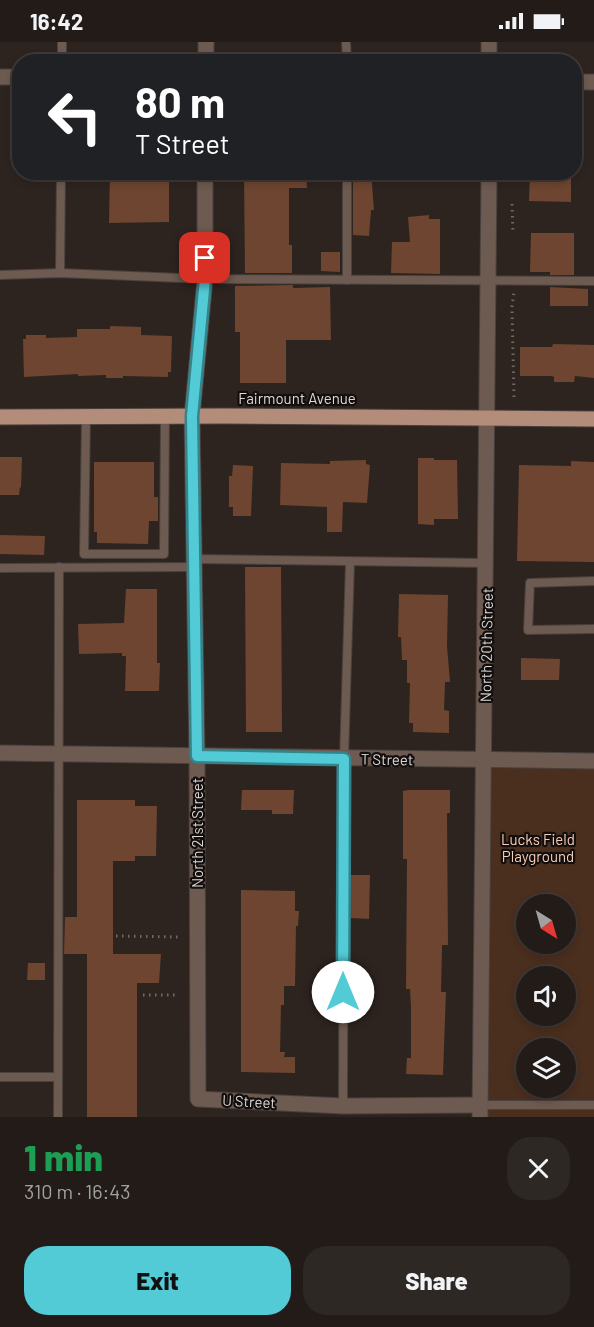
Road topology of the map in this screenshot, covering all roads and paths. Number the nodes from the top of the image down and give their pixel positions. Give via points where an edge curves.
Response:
1 (60, 180) edge
2 (205, 180) edge
3 (347, 180) edge
4 (489, 180) edge
5 (512, 204) dead end
6 (513, 234) dead end
7 (60, 273) junction
8 (0, 275) edge
9 (205, 279) junction
10 (347, 280) junction
11 (489, 281) junction
12 (594, 281) edge
13 (514, 287) dead end
14 (514, 397) dead end
15 (86, 416) junction
16 (165, 416) junction
17 (192, 416) junction
18 (0, 417) edge
19 (488, 417) junction
20 (594, 419) edge
21 (350, 562) junction
22 (194, 563) junction
23 (486, 563) junction
24 (59, 567) junction
25 (0, 568) edge
26 (594, 581) edge
27 (594, 629) edge
28 (0, 753) edge
29 (58, 754) junction
30 (197, 756) junction
31 (344, 759) junction
32 (484, 761) junction
33 (594, 761) edge
34 (116, 936) dead end
35 (178, 937) dead end
36 (143, 995) dead end
37 (178, 995) dead end
38 (0, 1077) edge
39 (58, 1077) junction
40 (198, 1099) joint
41 (594, 1105) edge
42 (343, 1106) junction
43 (480, 1111) edge
44 (58, 1117) edge

1 - 7 lane
2 - 9 street, North 21st Street
3 - 10 lane
4 - 11 street, North 20th Street
5 - 6 path
7 - 8 lane
7 - 9 lane
9 - 10 lane
9 - 17 street, North 21st Street
10 - 11 lane
11 - 12 lane
11 - 19 street, North 20th Street
13 - 14 path
15 - 16 main road, Fairmount Avenue
15 - 16 lane via 84,554 164,554
15 - 18 main road, Fairmount Avenue
16 - 17 main road, Fairmount Avenue
17 - 19 main road, Fairmount Avenue
17 - 22 street, North 21st Street
19 - 20 main road, Fairmount Avenue
19 - 23 street, North 20th Street
21 - 22 lane
21 - 23 lane
21 - 31 lane
22 - 24 lane
22 - 30 street, North 21st Street
23 - 32 street, North 20th Street
24 - 25 lane
24 - 29 lane
26 - 27 lane via 530,583 528,630
28 - 29 street, T Street
29 - 30 street, T Street
29 - 39 lane
30 - 31 street, T Street
30 - 40 street, North 21st Street
31 - 32 street, T Street
31 - 42 lane
32 - 33 street, T Street
32 - 43 street, North 20th Street
34 - 35 path
36 - 37 path
38 - 39 lane
39 - 44 lane
40 - 42 street, U Street
41 - 43 lane
42 - 43 street, U Street

